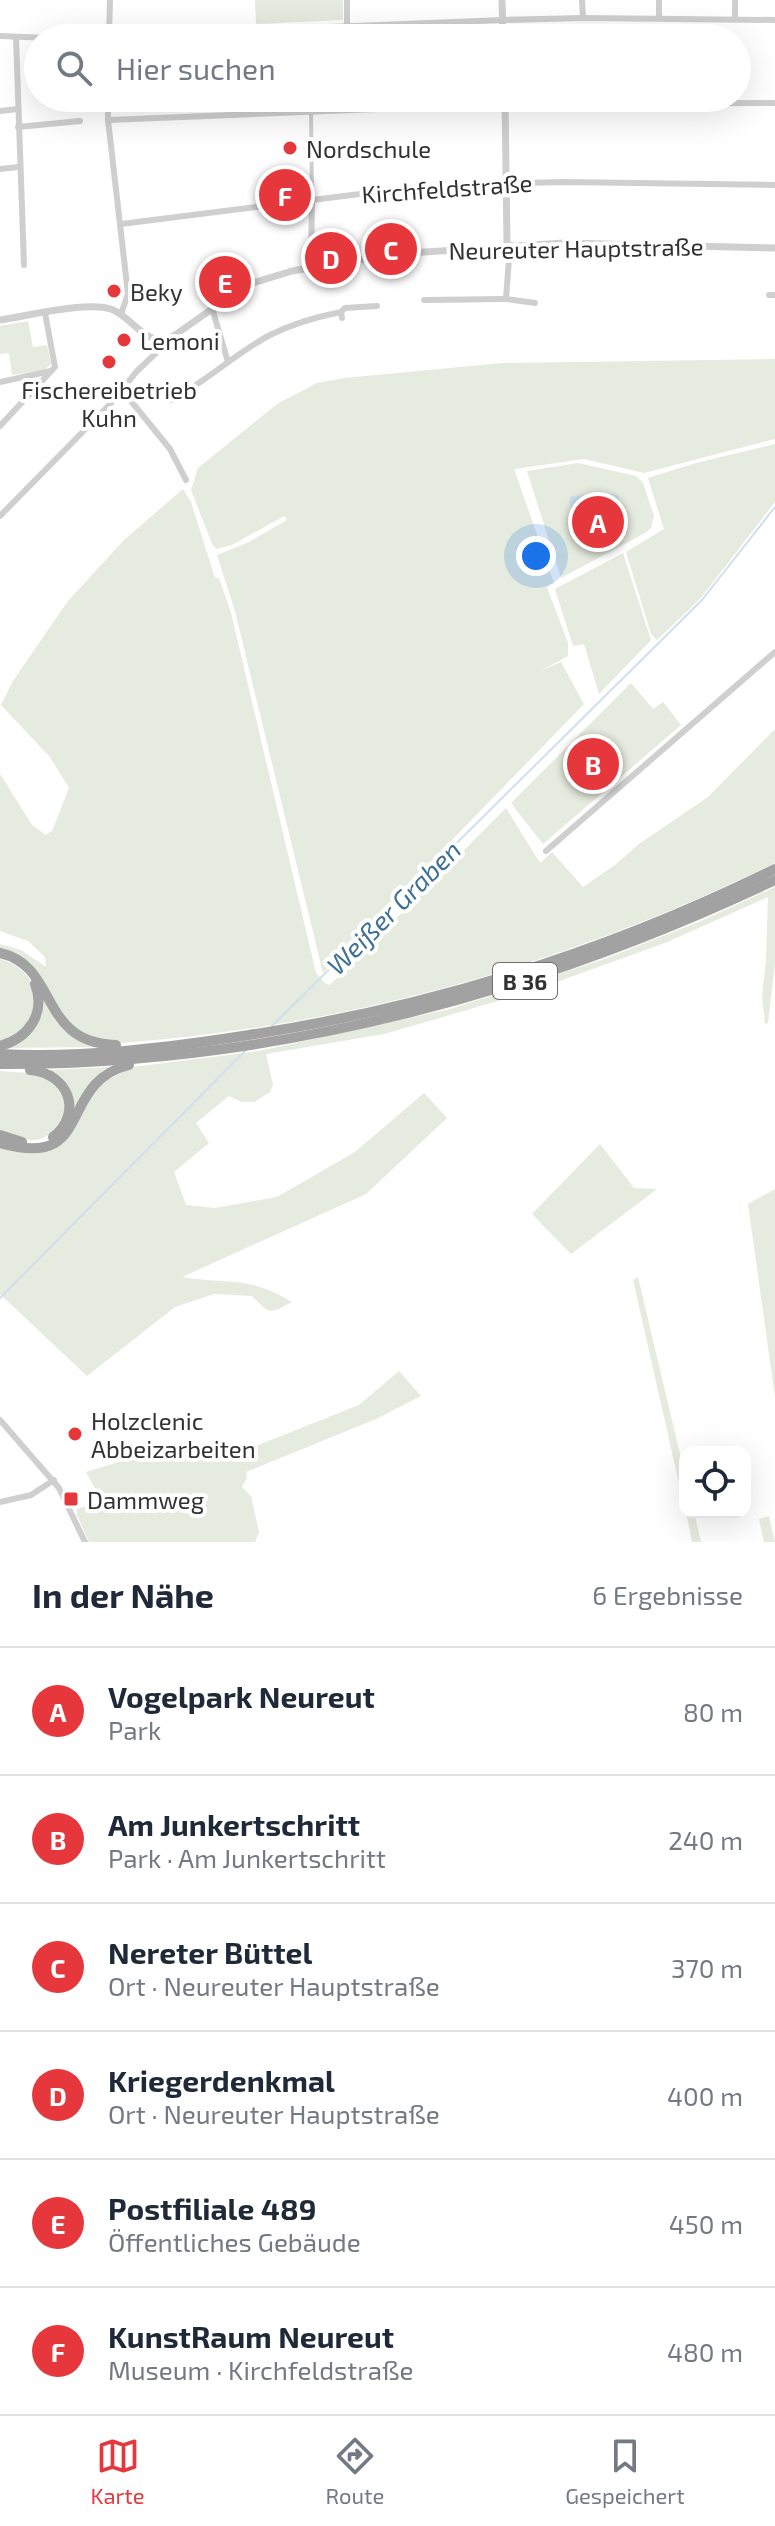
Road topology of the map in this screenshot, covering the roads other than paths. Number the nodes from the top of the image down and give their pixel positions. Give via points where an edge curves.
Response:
1 (110, 0) edge
2 (347, 0) edge
3 (502, 0) edge
4 (582, 0) edge
5 (659, 0) edge
6 (735, 0) edge
7 (583, 18) junction
8 (659, 18) junction
9 (735, 19) junction
10 (503, 20) junction
11 (775, 20) edge
12 (109, 24) edge
13 (347, 24) edge
14 (399, 24) edge
15 (503, 24) edge
16 (0, 36) edge
17 (16, 37) junction
18 (24, 37) edge
19 (751, 103) edge
20 (775, 103) edge
21 (18, 109) junction
22 (0, 111) edge
23 (108, 112) edge
24 (327, 112) edge
25 (505, 112) edge
26 (311, 113) junction
27 (108, 120) junction
28 (80, 121) dead end
29 (18, 127) junction
30 (19, 167) junction
31 (0, 169) edge
32 (507, 183) junction
33 (775, 185) edge
34 (312, 199) junction
35 (121, 224) junction
36 (509, 245) junction
37 (775, 248) edge
38 (24, 265) dead end
39 (311, 267) junction
40 (506, 299) junction
41 (424, 300) dead end
42 (535, 303) dead end
43 (377, 306) dead end
44 (212, 308) junction
45 (45, 313) junction
46 (121, 314) junction
47 (0, 320) edge
48 (159, 340) junction
49 (228, 362) junction
50 (51, 371) junction
51 (0, 382) edge
52 (122, 390) junction
53 (171, 400) dead end
54 (0, 426) edge
55 (186, 480) dead end
56 (0, 516) edge
57 (775, 652) edge
58 (546, 851) dead end
59 (775, 869) edge
60 (775, 880) edge
61 (0, 955) edge
62 (262, 1038) junction
63 (0, 1046) edge
64 (157, 1047) junction
65 (0, 1054) edge
66 (146, 1058) junction
67 (0, 1064) edge
68 (0, 1135) edge
69 (0, 1143) edge
70 (0, 1420) edge
71 (54, 1480) junction
72 (0, 1502) edge
73 (85, 1542) edge

1 - 12 street
2 - 13 street
3 - 10 street
4 - 7 street
5 - 8 street
6 - 9 street
7 - 8 street
7 - 10 street
8 - 9 street
9 - 11 street
10 - 14 street
10 - 15 street
16 - 17 street
17 - 18 street
17 - 21 street
19 - 20 street
21 - 22 street
21 - 29 street
23 - 27 street
24 - 26 street
25 - 32 street
26 - 27 street
26 - 34 street
27 - 35 street
28 - 29 street
29 - 30 street
30 - 31 street
30 - 38 street
32 - 33 street, Kirchfeldstraße
32 - 34 street, Kirchfeldstraße
32 - 36 street
34 - 35 street, Kirchfeldstraße
34 - 39 street
35 - 46 street via 128,294
36 - 37 street, Neureuter Hauptstraße
36 - 39 street, Neureuter Hauptstraße
36 - 40 street
39 - 44 street, Neureuter Hauptstraße via 246,284
40 - 41 street
40 - 42 street
43 - 49 street via 345,308 341,315 307,320
44 - 48 street, Neureuter Hauptstraße
44 - 49 street
45 - 46 street via 97,307
45 - 47 street
45 - 50 street via 55,367
46 - 48 street via 143,335
48 - 52 street, Neureuter Hauptstraße via 156,353
49 - 53 street
50 - 51 street
50 - 54 street
52 - 55 street via 170,449
52 - 56 street, Neureuter Hauptstraße
57 - 58 street
59 - 62 highway, B 36 via 648,926 516,973
60 - 62 highway, B 36 via 655,934 532,979 394,1017
61 - 63 highway via 29,974 39,1001 27,1031
61 - 64 highway via 17,959 32,971 56,1015 80,1037
62 - 64 highway, B 36
62 - 66 highway, B 36 via 248,1046
64 - 65 highway, B 36
66 - 67 highway, B 36
66 - 69 highway, B 36 via 95,1083 70,1130 56,1143 33,1150
67 - 68 highway via 52,1075 66,1092 69,1110 62,1128 44,1142
70 - 71 street
71 - 72 street via 31,1495
71 - 73 street

